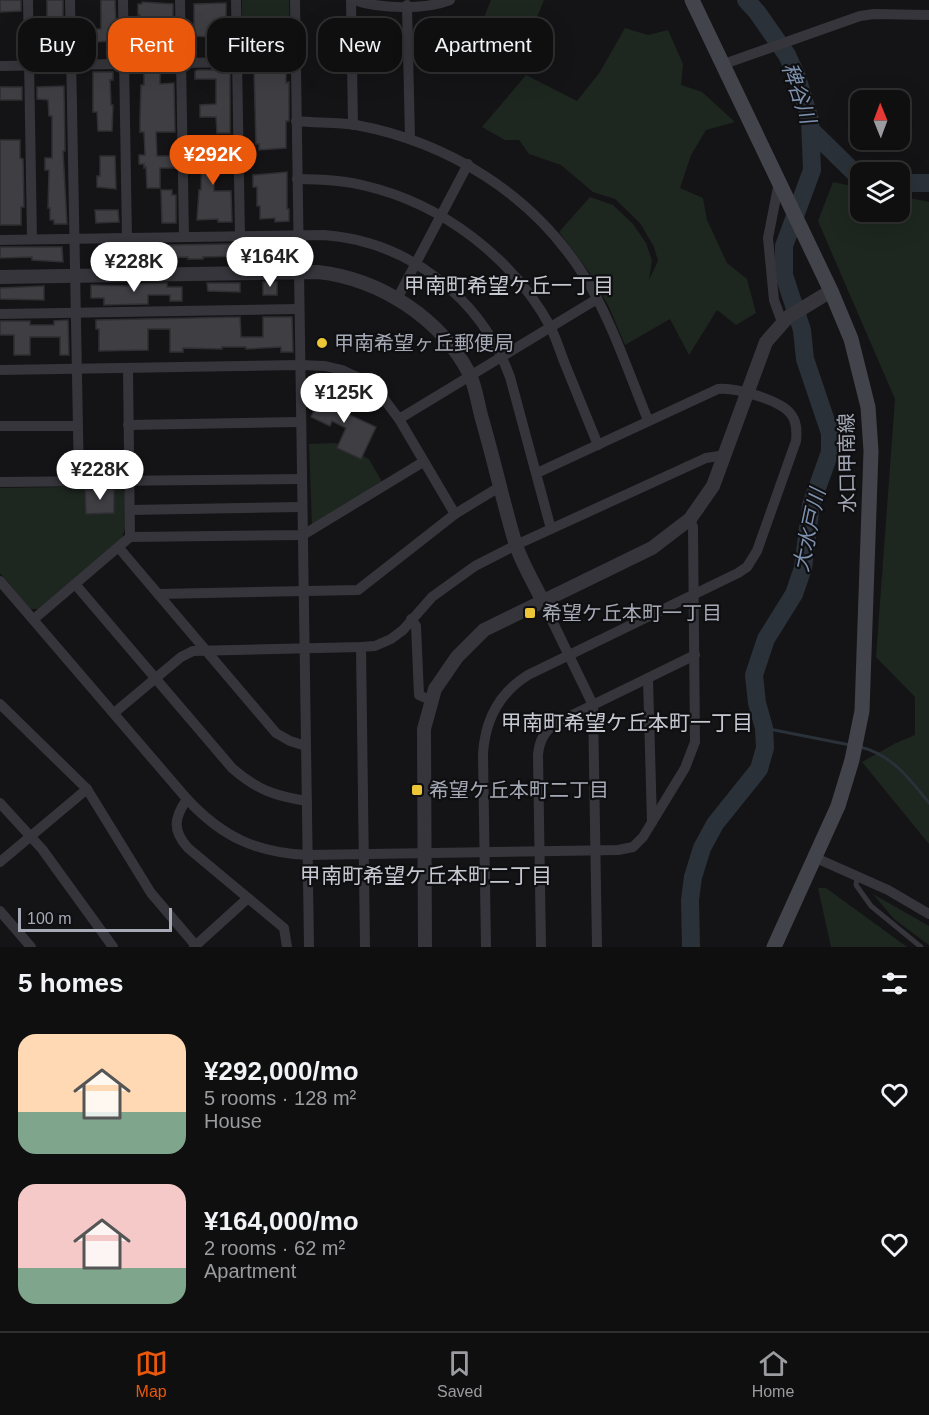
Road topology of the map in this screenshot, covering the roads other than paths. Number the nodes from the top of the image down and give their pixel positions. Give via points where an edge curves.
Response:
1 (28, 0) edge
2 (70, 0) edge
3 (123, 0) edge
4 (180, 0) edge
5 (237, 0) edge
6 (295, 0) edge
7 (353, 0) edge
8 (450, 0) edge
9 (692, 0) edge
10 (407, 5) junction
11 (929, 15) edge
12 (28, 18) edge
13 (70, 18) edge
14 (123, 18) edge
15 (180, 18) edge
16 (237, 18) edge
17 (295, 18) edge
18 (724, 64) junction
19 (0, 66) edge
20 (18, 66) edge
21 (29, 72) edge
22 (71, 72) edge
23 (124, 72) edge
24 (180, 72) edge
25 (237, 72) edge
26 (295, 72) edge
27 (297, 122) junction
28 (353, 125) junction
29 (410, 139) junction
30 (468, 164) junction
31 (297, 179) junction
32 (780, 182) junction
33 (441, 215) junction
34 (299, 235) junction
35 (240, 236) junction
36 (184, 237) junction
37 (127, 238) junction
38 (32, 239) junction
39 (74, 239) junction
40 (0, 240) edge
41 (416, 264) junction
42 (299, 272) junction
43 (75, 276) junction
44 (0, 277) edge
45 (831, 291) junction
46 (398, 299) junction
47 (597, 299) junction
48 (299, 309) junction
49 (75, 313) junction
50 (0, 314) edge
51 (784, 319) junction
52 (550, 327) junction
53 (503, 357) junction
54 (300, 365) junction
55 (76, 369) junction
56 (128, 369) junction
57 (0, 370) edge
58 (470, 376) junction
59 (748, 394) junction
60 (399, 419) junction
61 (648, 420) junction
62 (300, 422) junction
63 (129, 425) junction
64 (0, 426) edge
65 (77, 426) junction
66 (598, 445) junction
67 (725, 455) junction
68 (423, 462) junction
69 (537, 473) junction
70 (302, 478) junction
71 (129, 481) junction
72 (0, 482) edge
73 (79, 482) junction
74 (501, 486) junction
75 (302, 507) junction
76 (130, 510) junction
77 (455, 514) junction
78 (690, 519) junction
79 (551, 529) junction
80 (303, 535) junction
81 (130, 537) junction
82 (516, 545) junction
83 (119, 548) junction
84 (0, 582) edge
85 (75, 584) junction
86 (304, 592) junction
87 (158, 594) junction
88 (694, 594) junction
89 (542, 600) junction
90 (411, 618) junction
91 (34, 619) junction
92 (361, 647) junction
93 (304, 648) junction
94 (206, 650) junction
95 (569, 654) junction
96 (695, 655) junction
97 (156, 678) junction
98 (648, 679) junction
99 (432, 701) junction
100 (0, 704) edge
101 (593, 705) junction
102 (114, 713) junction
103 (306, 746) junction
104 (87, 789) junction
105 (187, 800) junction
106 (307, 801) junction
107 (0, 803) edge
108 (652, 822) junction
109 (31, 836) junction
110 (596, 850) junction
111 (540, 851) junction
112 (484, 852) junction
113 (363, 854) junction
114 (424, 854) junction
115 (308, 855) junction
116 (816, 858) junction
117 (0, 862) edge
118 (857, 877) junction
119 (248, 898) junction
120 (0, 910) edge
121 (929, 914) edge
122 (196, 946) edge
123 (31, 947) edge
124 (113, 947) edge
125 (287, 947) edge
126 (309, 947) edge
127 (364, 947) edge
128 (425, 947) edge
129 (486, 947) edge
130 (541, 947) edge
131 (597, 947) edge
132 (774, 947) edge
133 (921, 947) edge

1 - 12 street
2 - 13 street
3 - 14 street
4 - 15 street
5 - 16 street
6 - 17 street
7 - 10 street via 379,6
7 - 28 street
8 - 10 street via 436,6
9 - 18 main road, 水口甲南線
10 - 29 street
11 - 18 street via 860,16
18 - 32 main road, 水口甲南線
19 - 20 street
21 - 38 street
22 - 39 street
23 - 37 street
24 - 36 street
25 - 35 street
26 - 27 street
27 - 28 street
27 - 31 street
28 - 29 street
29 - 30 street
30 - 33 street
30 - 47 street via 512,194 541,221 570,255
31 - 33 street via 327,179 366,186
31 - 34 street
32 - 45 main road, 水口甲南線
32 - 51 street via 768,238 774,300
33 - 41 street
33 - 52 street via 510,270
34 - 35 street
34 - 41 street via 347,238 383,248
34 - 42 street
35 - 36 street
36 - 37 street
37 - 39 street
38 - 39 street
38 - 40 street
39 - 43 street
41 - 46 street
41 - 53 street via 465,302
42 - 43 street
42 - 46 street via 334,274
42 - 48 street
43 - 44 street
43 - 49 street
45 - 51 street
45 - 116 main road, 水口甲南線 via 851,339 862,381 871,451 862,711 838,806
46 - 58 street via 442,336
47 - 52 street
47 - 61 street
48 - 49 street
48 - 54 street
49 - 50 street
49 - 55 street
51 - 59 street via 766,342
52 - 53 street
52 - 66 street
53 - 58 street
53 - 69 street
54 - 56 street
54 - 60 street via 334,368 366,381
54 - 62 street
55 - 56 street
55 - 57 street
55 - 65 street
56 - 63 street
58 - 60 street
58 - 74 street
59 - 61 street via 732,389 713,390
59 - 67 street
59 - 88 street via 788,411 796,426 796,441 753,559 738,573
60 - 68 street
61 - 66 street
62 - 63 street
62 - 70 street
63 - 71 street
64 - 65 street
65 - 73 street
66 - 69 street
67 - 78 street via 714,486
67 - 79 street via 706,458
68 - 77 street
68 - 80 street
69 - 79 street
70 - 71 street
70 - 75 street
71 - 73 street
71 - 76 street
72 - 73 street
74 - 77 street
74 - 82 street
75 - 76 street
75 - 80 street
76 - 81 street
77 - 86 street via 358,590
78 - 88 street
78 - 89 street via 652,548
79 - 82 street
80 - 81 street
80 - 86 street
81 - 83 street
82 - 89 street
82 - 90 street via 453,580
83 - 85 street
83 - 87 street
84 - 91 street
85 - 91 street
85 - 97 street
86 - 87 street
86 - 93 street
87 - 94 street
88 - 95 street
88 - 96 street
89 - 95 street
89 - 99 street via 484,630 457,657 435,689
90 - 92 street via 403,630 386,642
90 - 99 street via 416,626 419,695
91 - 102 street
92 - 93 street
92 - 113 street
93 - 94 street
93 - 103 street
94 - 97 street via 186,654
94 - 103 street via 276,733
95 - 101 street
95 - 112 street via 512,686 489,721 483,754
96 - 98 street
96 - 108 street via 695,742
97 - 102 street
97 - 106 street via 253,785
98 - 101 street
98 - 108 street
99 - 114 street via 424,729
100 - 104 street
101 - 110 street
101 - 111 street via 551,726 540,745
102 - 105 street
103 - 106 street
104 - 109 street
104 - 122 street via 151,892
105 - 115 street via 214,824 242,841 283,854
105 - 119 street via 177,817 179,837
106 - 115 street
107 - 109 street
108 - 110 street via 633,847
109 - 117 street
109 - 124 street
110 - 111 street
110 - 131 street
111 - 112 street
111 - 130 street
112 - 114 street
112 - 129 street
113 - 114 street
113 - 115 street
113 - 127 street
114 - 128 street
115 - 126 street
116 - 118 street
116 - 132 main road, 水口甲南線
118 - 121 street
118 - 133 lane via 856,885 871,906
119 - 122 street
119 - 125 street via 284,928
120 - 123 street

